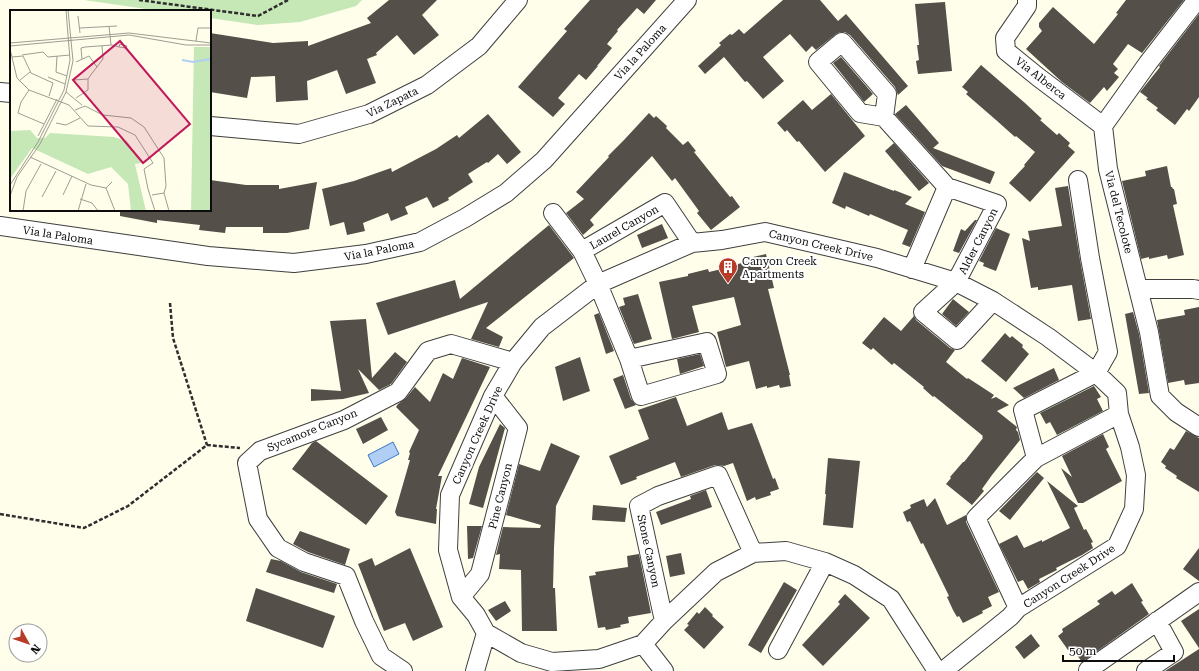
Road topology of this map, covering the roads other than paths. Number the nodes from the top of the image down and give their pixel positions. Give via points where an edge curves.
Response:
1 (518, 0) edge
2 (688, 0) edge
3 (1028, 0) edge
4 (1193, 5) dead end
5 (0, 92) edge
6 (10, 93) edge
7 (884, 117) dead end
8 (211, 126) edge
9 (1104, 126) junction
10 (1078, 180) dead end
11 (947, 187) junction
12 (553, 213) dead end
13 (0, 226) edge
14 (692, 243) junction
15 (582, 251) junction
16 (912, 268) junction
17 (956, 282) junction
18 (598, 284) junction
19 (1139, 289) junction
20 (1199, 290) edge
21 (993, 300) junction
22 (629, 359) junction
23 (512, 362) junction
24 (1096, 373) junction
25 (493, 396) junction
26 (1119, 414) junction
27 (1199, 427) edge
28 (1036, 458) junction
29 (753, 553) junction
30 (825, 562) junction
31 (1199, 592) edge
32 (461, 597) junction
33 (1018, 608) junction
34 (664, 621) junction
35 (1157, 621) junction
36 (486, 633) junction
37 (643, 644) junction
38 (778, 650) dead end
39 (403, 671) edge
40 (475, 671) edge
41 (664, 671) edge
42 (937, 671) edge
43 (943, 671) edge
44 (1089, 671) edge
45 (1146, 671) edge

1 - 8 street, Via Zapata via 479,46 427,85 369,114 299,134
2 - 13 street, Via la Paloma via 544,160 506,193 420,242 366,254 294,263 208,256
3 - 9 street, Via Alberca via 1027,6 1005,38 1006,51
4 - 9 street
5 - 6 street
7 - 11 street, Alder Canyon
9 - 19 street, Via del Tecolote via 1108,169
10 - 24 street via 1108,352
11 - 16 street
11 - 17 street, Alder Canyon via 997,204
12 - 15 street, Laurel Canyon
14 - 15 street, Laurel Canyon via 665,203
14 - 16 street, Canyon Creek Drive via 765,232
14 - 18 street, Canyon Creek Drive
15 - 18 street, Laurel Canyon
16 - 17 street, Canyon Creek Drive
17 - 21 street, Canyon Creek Drive
17 - 21 street via 923,312 957,340
18 - 22 street, Laurel Canyon
18 - 23 street, Canyon Creek Drive via 542,327
19 - 20 street
19 - 27 street, Via del Tecolote via 1160,396 1176,412
21 - 24 street, Canyon Creek Drive
22 - 22 street, Laurel Canyon via 641,396 718,374 707,342
23 - 25 street, Canyon Creek Drive
23 - 39 street, Sycamore Canyon via 452,344 428,351 398,392 344,420 260,451 247,463 258,519 278,548 304,562 346,576 381,656
24 - 26 street, Canyon Creek Drive via 1116,393
24 - 28 street via 1023,410
25 - 32 street, Canyon Creek Drive via 450,495 448,550
25 - 32 street, Pine Canyon via 518,428 480,574
26 - 28 street
26 - 33 street, Canyon Creek Drive via 1136,475 1134,509 1117,546
28 - 33 street via 976,518
29 - 30 street via 786,551
29 - 34 street via 716,572
29 - 34 street, Stone Canyon via 718,475 658,496 639,506
30 - 38 street
30 - 42 street via 854,575 891,599
31 - 35 street
32 - 36 street, Canyon Creek Drive via 476,615
33 - 43 street, Canyon Creek Drive
34 - 37 street
35 - 44 street
35 - 45 street via 1174,652
36 - 37 street via 521,653 552,662 599,659
36 - 40 street
37 - 41 street

